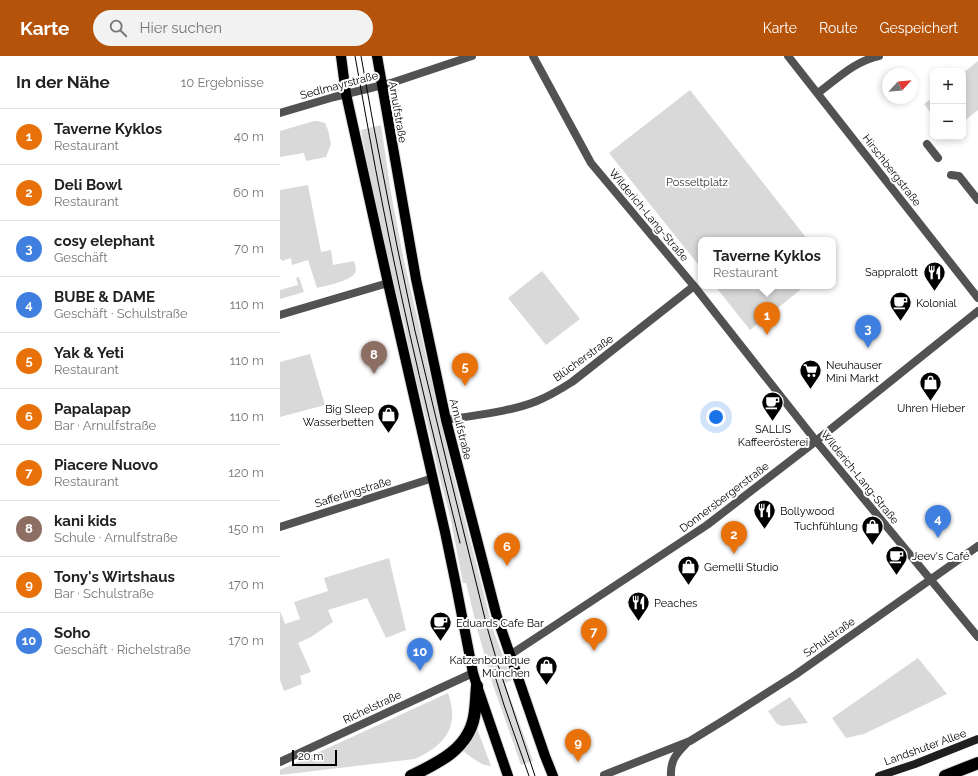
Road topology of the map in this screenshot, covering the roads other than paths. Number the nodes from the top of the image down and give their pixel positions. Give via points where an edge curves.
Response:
1 (341, 56) edge
2 (377, 56) edge
3 (472, 56) edge
4 (533, 56) edge
5 (788, 56) edge
6 (879, 56) edge
7 (381, 85) junction
8 (818, 93) junction
9 (346, 94) junction
10 (280, 113) edge
11 (927, 144) dead end
12 (938, 158) dead end
13 (951, 175) dead end
14 (978, 200) edge
15 (388, 283) junction
16 (694, 286) junction
17 (978, 298) edge
18 (978, 311) edge
19 (280, 315) edge
20 (446, 420) junction
21 (816, 441) junction
22 (433, 478) junction
23 (280, 527) edge
24 (978, 546) edge
25 (930, 579) junction
26 (978, 637) edge
27 (510, 655) junction
28 (473, 673) junction
29 (477, 686) junction
30 (978, 739) edge
31 (690, 740) junction
32 (280, 762) edge
33 (978, 763) edge
34 (604, 775) dead end
35 (411, 776) edge
36 (508, 776) edge
37 (553, 776) edge
38 (671, 776) edge
39 (879, 776) edge
40 (945, 776) edge

1 - 9 main road
2 - 7 main road, Arnulfstraße
3 - 7 street, Sedlmayrstraße
4 - 16 street, Wilderich-Lang-Straße via 591,163
5 - 8 street, Hirschbergstraße
6 - 8 street via 855,65
7 - 9 street, Sedlmayrstraße
7 - 20 main road, Arnulfstraße via 416,279
8 - 17 street, Hirschbergstraße
9 - 10 street, Sedlmayrstraße
9 - 15 main road
11 - 12 street
13 - 14 street via 959,176
15 - 19 street
15 - 22 main road
16 - 20 street, Blücherstraße via 572,382 538,401 519,407
16 - 21 street, Wilderich-Lang-Straße
18 - 21 street, Donnersbergerstraße
20 - 27 main road, Arnulfstraße via 495,610
21 - 25 street, Wilderich-Lang-Straße
21 - 27 street, Donnersbergerstraße via 707,525
22 - 23 street, Safferlingstraße
22 - 28 main road
24 - 25 street, Schulstraße
25 - 26 street, Wilderich-Lang-Straße
25 - 31 street, Schulstraße via 795,675
27 - 37 main road, Arnulfstraße
28 - 29 main road
28 - 32 street, Richelstraße
29 - 35 highway via 474,718 466,738 444,759
29 - 36 main road
30 - 39 main road, Landshuter Allee
31 - 34 street, Schulstraße
31 - 38 street, Schulstraße via 673,759
33 - 40 highway

